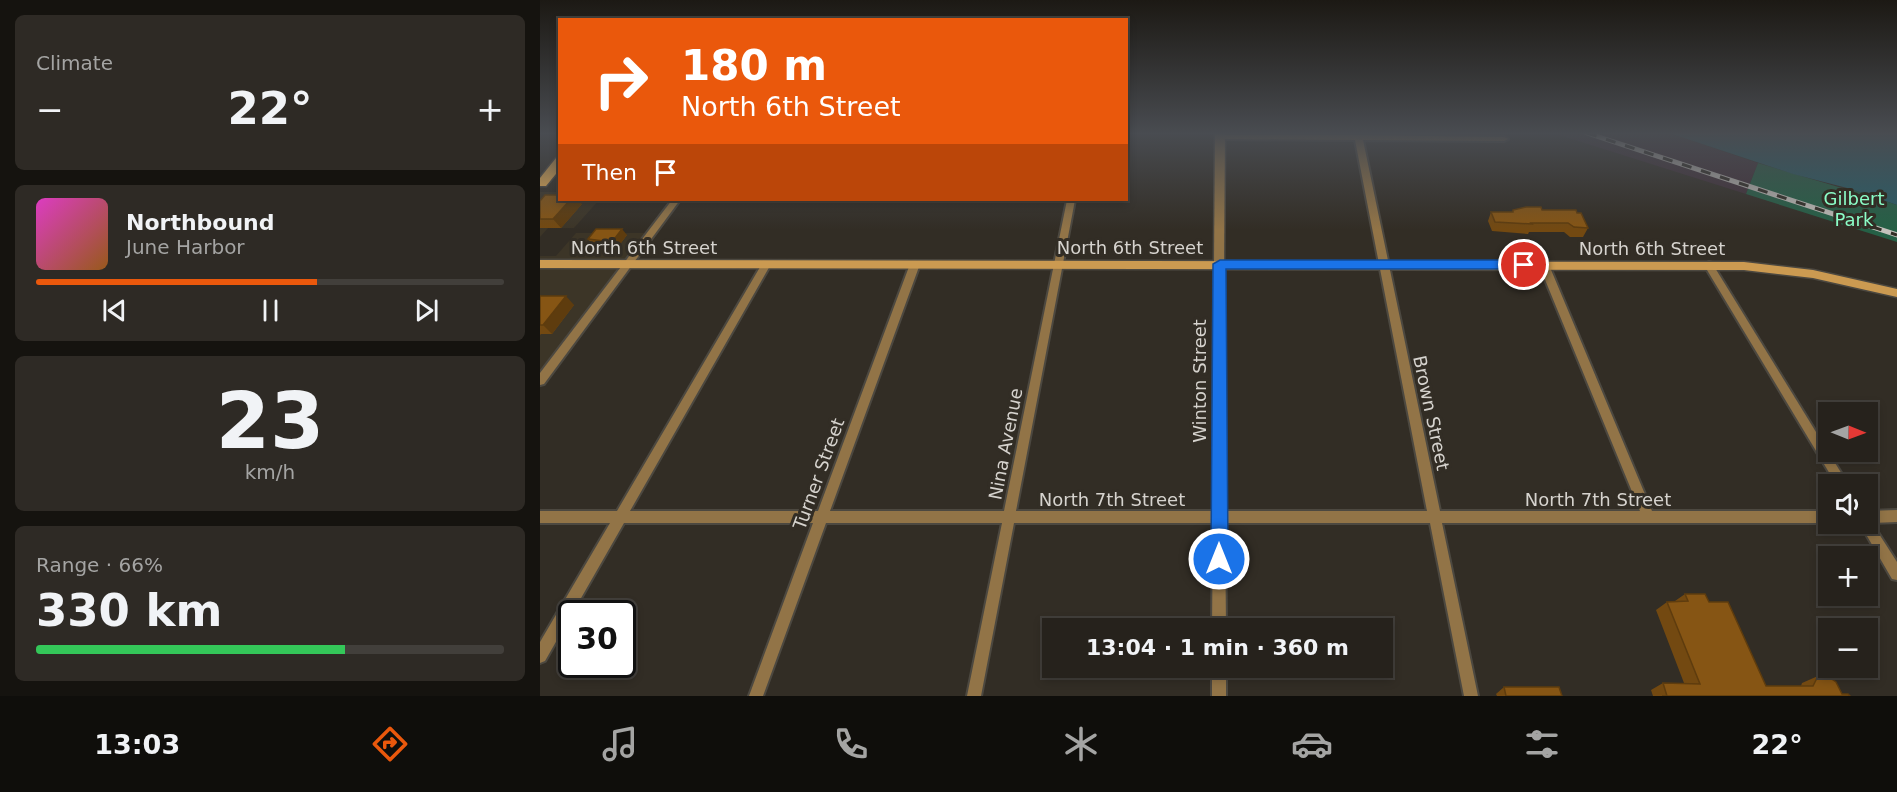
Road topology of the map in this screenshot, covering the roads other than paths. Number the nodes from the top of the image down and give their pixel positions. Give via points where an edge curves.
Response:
1 (558, 165) edge
2 (1221, 165) edge
3 (1363, 165) edge
4 (541, 184) edge
5 (675, 201) edge
6 (1071, 201) edge
7 (540, 264) edge
8 (627, 264) junction
9 (766, 264) junction
10 (915, 264) junction
11 (1059, 264) junction
12 (1220, 264) junction
13 (1382, 265) junction
14 (1544, 265) junction
15 (1709, 265) junction
16 (1897, 293) edge
17 (540, 381) edge
18 (1836, 474) edge
19 (823, 516) junction
20 (1897, 516) edge
21 (540, 517) edge
22 (621, 517) junction
23 (1818, 517) edge
24 (1878, 517) edge
25 (1010, 518) junction
26 (1219, 518) junction
27 (1649, 518) junction
28 (1435, 519) junction
29 (1872, 534) edge
30 (1897, 574) edge
31 (1219, 618) edge
32 (540, 656) edge
33 (1219, 678) edge
34 (756, 696) edge
35 (974, 696) edge
36 (1219, 696) edge
37 (1471, 696) edge

1 - 4 main road
2 - 12 street, Winton Street
3 - 13 street, Brown Street
5 - 8 street
6 - 11 street, Nina Avenue
7 - 8 main road, North 6th Street
8 - 9 main road, North 6th Street
8 - 17 street
9 - 10 main road, North 6th Street
9 - 22 street
10 - 11 main road, North 6th Street
10 - 19 street, Turner Street
11 - 12 main road, North 6th Street
11 - 25 street, Nina Avenue
12 - 13 main road, North 6th Street
12 - 26 street, Winton Street
13 - 14 main road, North 6th Street
13 - 28 street, Brown Street
14 - 15 main road, North 6th Street
14 - 27 street
15 - 16 main road, North 6th Street via 1813,274
15 - 18 street
19 - 22 street, North 7th Street
19 - 25 street, North 7th Street
19 - 34 street, Turner Street
20 - 24 street
21 - 22 street, North 7th Street
22 - 32 street
23 - 27 street, North 7th Street
25 - 26 street, North 7th Street
25 - 35 street, Nina Avenue
26 - 28 street, North 7th Street
26 - 31 street, Winton Street
27 - 28 street, North 7th Street
28 - 37 street, Brown Street
29 - 30 street
33 - 36 street

